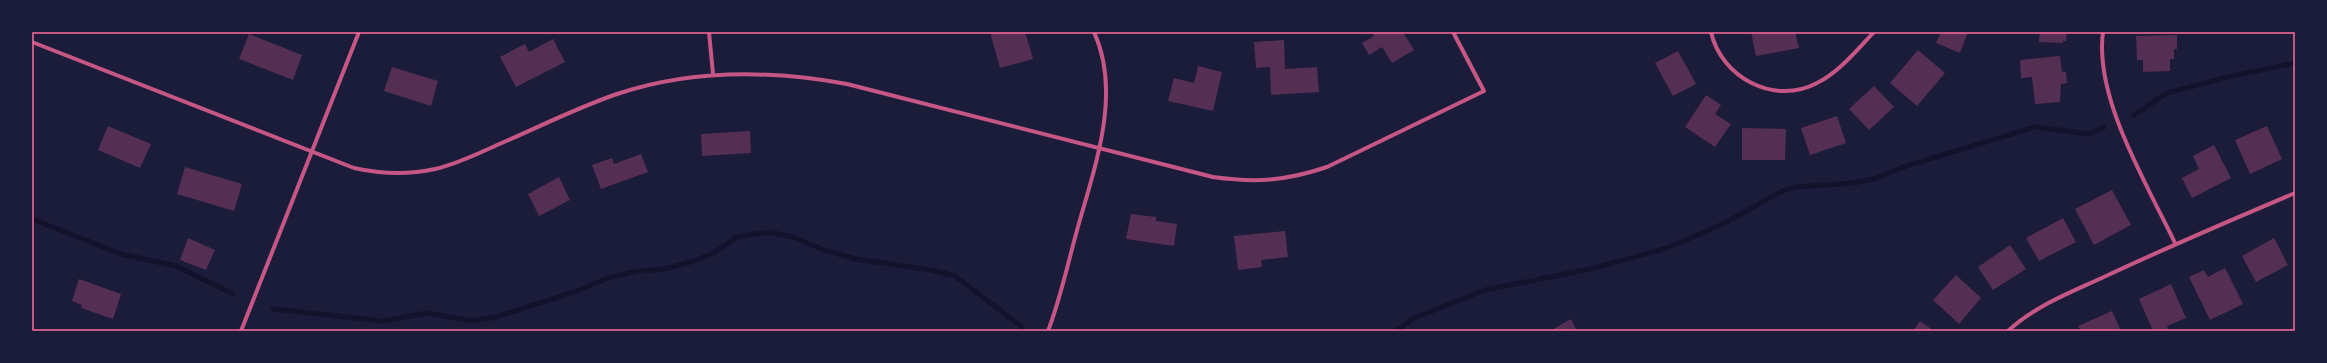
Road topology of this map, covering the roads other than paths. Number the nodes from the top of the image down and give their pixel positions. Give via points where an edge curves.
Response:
1 (359, 32) edge
2 (709, 32) edge
3 (1094, 32) edge
4 (1453, 32) edge
5 (1711, 32) edge
6 (1874, 32) edge
7 (2103, 32) edge
8 (32, 42) edge
9 (713, 74) junction
10 (1100, 149) junction
11 (312, 152) junction
12 (2295, 193) edge
13 (2175, 243) junction
14 (241, 331) edge
15 (1048, 331) edge
16 (2008, 331) edge

1 - 11 street
2 - 9 street
3 - 10 street via 1100,44 1105,80
4 - 10 street via 1484,91 1327,167 1283,180 1260,182 1213,177
5 - 6 street via 1722,59 1744,80 1764,88 1787,91 1809,87 1829,77
7 - 13 street via 2102,65 2112,108
8 - 11 street
9 - 10 street via 790,75 847,84
9 - 11 street via 618,94 586,105 459,162 436,169 413,173 372,172
10 - 15 street
11 - 14 street
12 - 13 street
13 - 16 street via 2045,304

